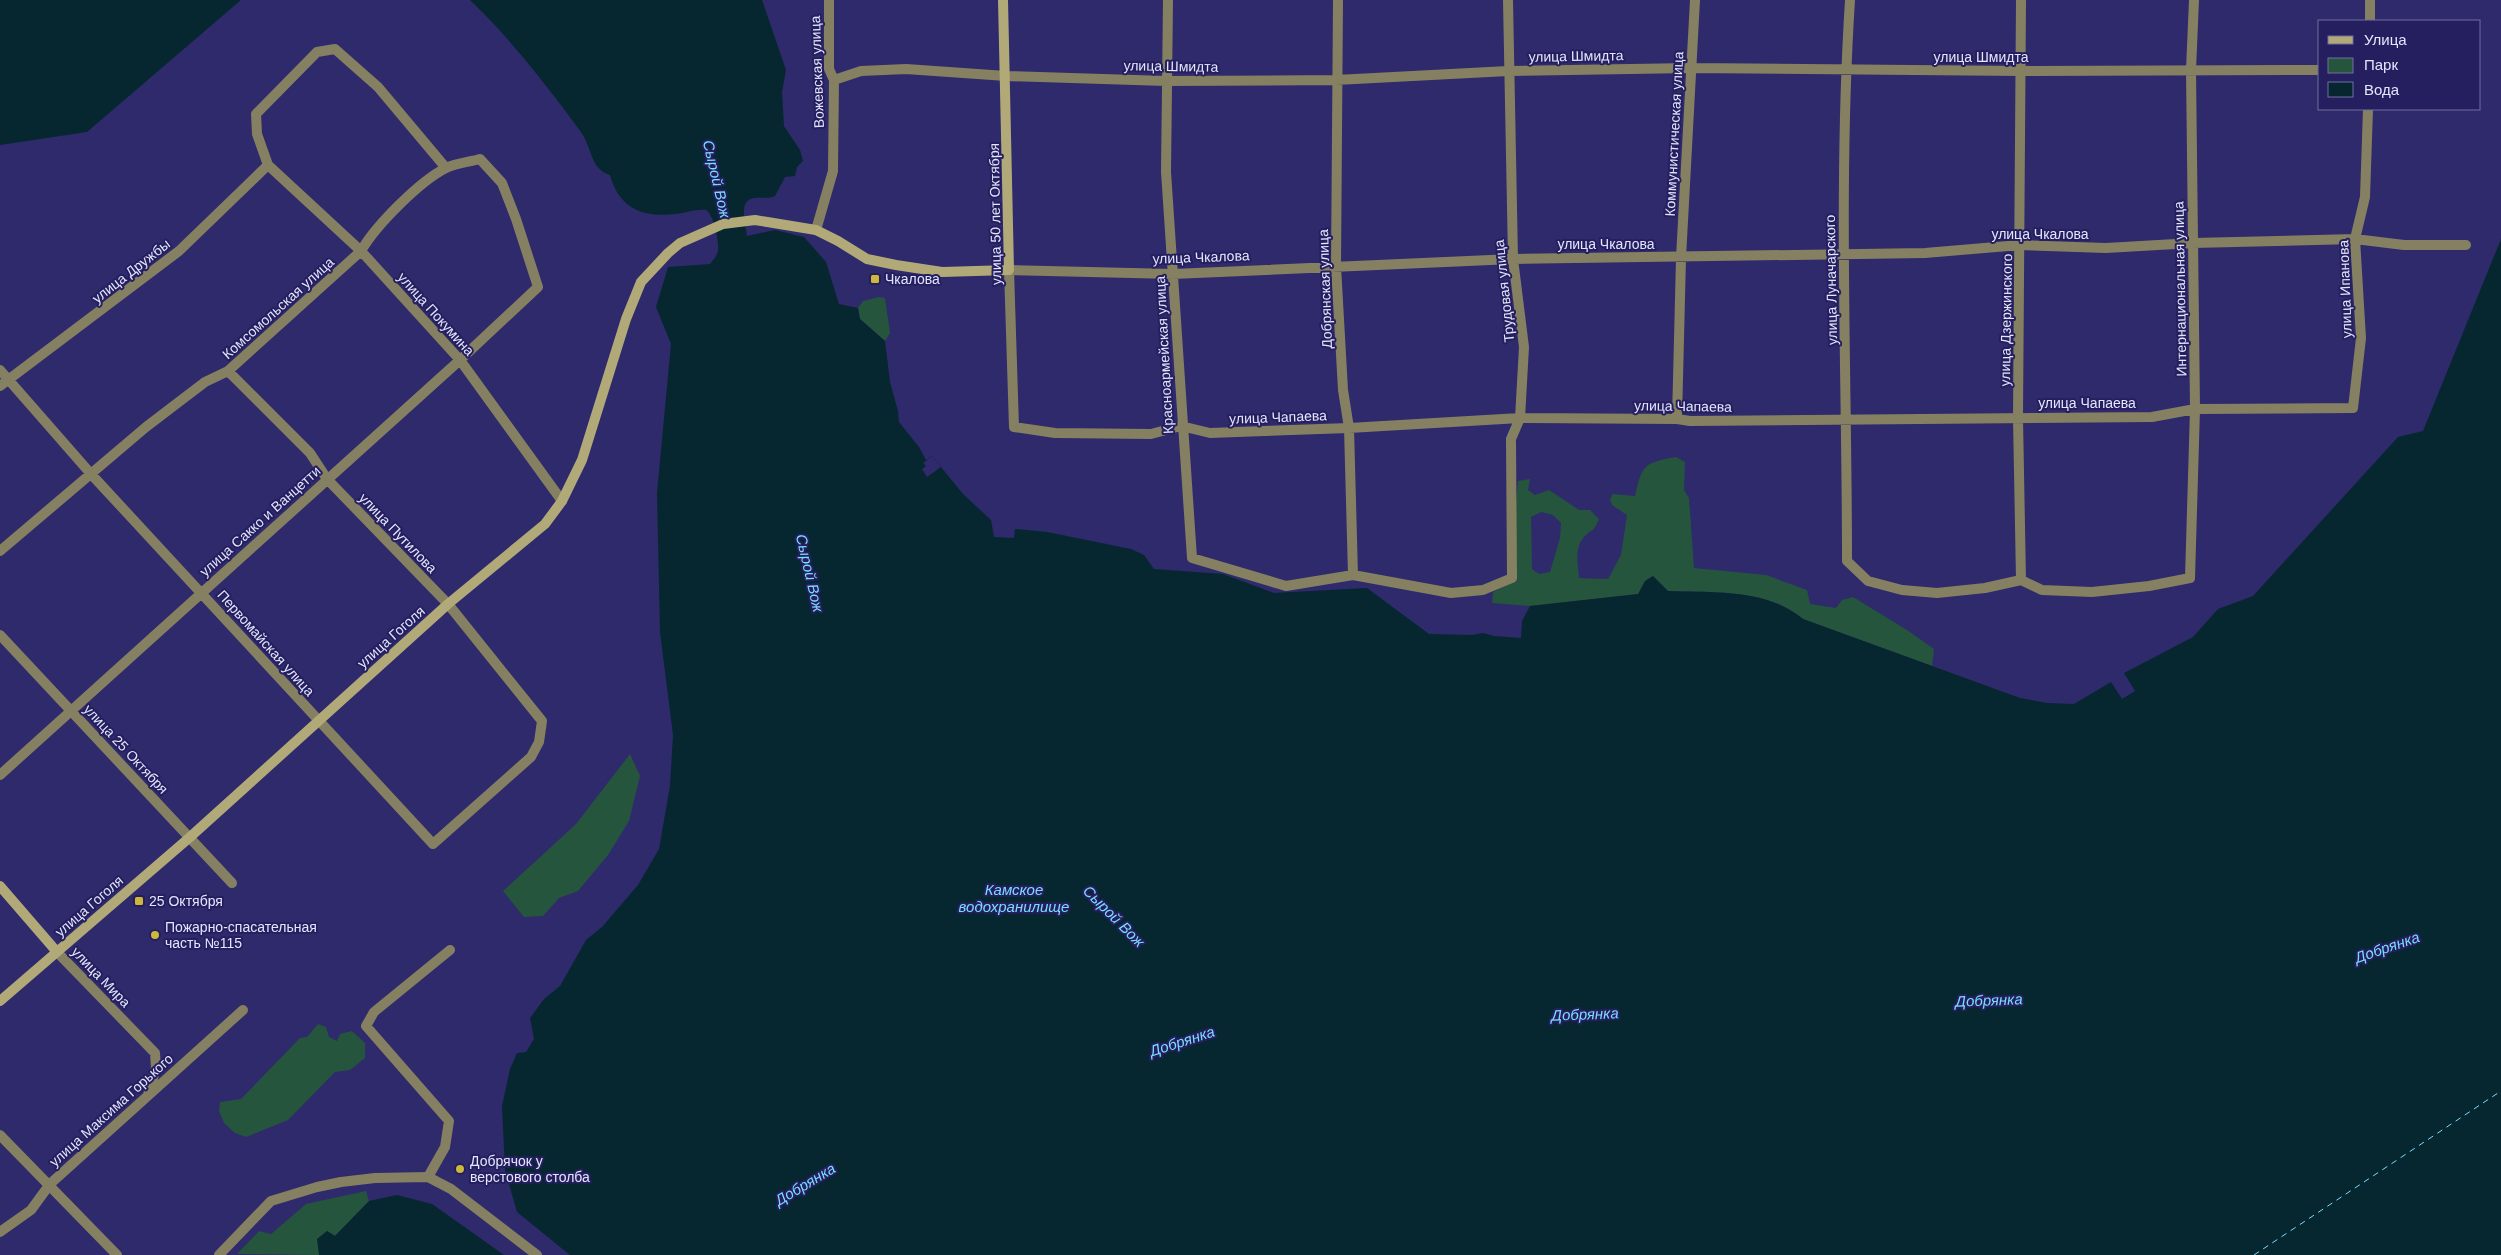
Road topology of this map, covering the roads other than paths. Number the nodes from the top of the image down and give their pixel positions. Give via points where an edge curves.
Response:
1 (829, 0) edge
2 (1003, 0) edge
3 (1168, 0) edge
4 (1338, 0) edge
5 (1508, 0) edge
6 (1695, 0) edge
7 (1850, 0) edge
8 (2021, 0) edge
9 (2194, 0) edge
10 (2370, 0) edge
11 (2370, 20) edge
12 (1691, 68) junction
13 (1846, 70) junction
14 (2191, 70) junction
15 (2318, 70) edge
16 (1508, 71) junction
17 (2021, 71) junction
18 (1006, 76) junction
19 (834, 80) junction
20 (1166, 80) junction
21 (1336, 80) junction
22 (2368, 110) edge
23 (268, 165) junction
24 (446, 168) junction
25 (816, 230) junction
26 (704, 231) joint
27 (2355, 240) junction
28 (2193, 243) junction
29 (2020, 245) junction
30 (2466, 245) dead end
31 (361, 251) junction
32 (1843, 255) junction
33 (1681, 258) junction
34 (1513, 259) junction
35 (1336, 266) junction
36 (1009, 270) junction
37 (1173, 274) junction
38 (460, 360) junction
39 (0, 370) edge
40 (228, 371) junction
41 (4, 382) edge
42 (2353, 408) joint
43 (2195, 409) junction
44 (1520, 418) junction
45 (2018, 418) junction
46 (1677, 419) junction
47 (1847, 419) junction
48 (1182, 426) junction
49 (1014, 427) joint
50 (1349, 428) junction
51 (91, 474) junction
52 (327, 480) junction
53 (562, 501) junction
54 (0, 551) edge
55 (1353, 576) junction
56 (2021, 580) junction
57 (201, 592) junction
58 (448, 604) junction
59 (0, 635) edge
60 (72, 711) junction
61 (318, 721) junction
62 (0, 775) edge
63 (189, 838) junction
64 (433, 844) joint
65 (232, 883) dead end
66 (0, 886) edge
67 (450, 950) dead end
68 (57, 952) junction
69 (0, 1001) edge
70 (243, 1010) dead end
71 (148, 1095) junction
72 (0, 1135) edge
73 (428, 1177) junction
74 (50, 1184) junction
75 (0, 1232) edge
76 (117, 1255) edge
77 (219, 1255) edge
78 (537, 1255) edge

1 - 19 street, Вожевская улица via 829,69
2 - 18 main road, улица 50 лет Октября
3 - 20 street, Красноармейская улица
4 - 21 street, Добрянская улица
5 - 16 street, Трудовая улица
6 - 12 street, Коммунистическая улица
7 - 13 street, улица Луначарского
8 - 17 street, улица Дзержинского
9 - 14 street, Интернациональная улица
10 - 11 street
12 - 13 street, улица Шмидта
12 - 16 street, улица Шмидта
12 - 33 street, Коммунистическая улица
13 - 17 street, улица Шмидта
13 - 32 street, улица Луначарского
14 - 15 street, улица Шмидта
14 - 17 street, улица Шмидта
14 - 28 street, Интернациональная улица
16 - 21 street, улица Шмидта
16 - 34 street, Трудовая улица
17 - 29 street, улица Дзержинского
18 - 19 street, улица Шмидта via 906,69 862,71
18 - 20 street, улица Шмидта
18 - 36 main road, улица 50 лет Октября
19 - 25 street, Вожевская улица via 833,171
20 - 21 street, улица Шмидта
20 - 37 street, Красноармейская улица via 1166,172
21 - 35 street, Добрянская улица
22 - 27 street, улица Ипанова via 2365,197
23 - 24 street via 257,134 256,114 317,52 335,49 378,87
23 - 31 street, улица Покумина
23 - 41 street, улица Дружбы via 179,251
24 - 31 street, Комсомольская улица via 414,191 370,236
24 - 38 street, улица Сакко и Ванцетти via 480,159 502,183 538,287
25 - 26 main road, улица Чкалова via 755,220 732,222
25 - 36 main road, улица Чкалова via 866,260 942,272
26 - 53 main road, улица Гоголя via 680,243 641,282 626,319 582,460
27 - 28 street, улица Чкалова
27 - 30 street, улица Чкалова via 2404,245
27 - 42 street, улица Ипанова via 2361,338
28 - 29 street, улица Чкалова via 2106,248
28 - 43 street, Интернациональная улица
29 - 32 street, улица Чкалова via 1925,253
29 - 45 street, улица Дзержинского
31 - 38 street, улица Покумина
31 - 40 street, Комсомольская улица
32 - 33 street, улица Чкалова
32 - 47 street, улица Луначарского
33 - 34 street, улица Чкалова
33 - 46 street, Коммунистическая улица
34 - 35 street, улица Чкалова
34 - 44 street, Трудовая улица via 1524,347
35 - 37 street, улица Чкалова
35 - 50 street, Добрянская улица via 1343,390
36 - 37 street, улица Чкалова
36 - 49 street, улица 50 лет Октября
37 - 48 street, Красноармейская улица
38 - 52 street, улица Сакко и Ванцетти
38 - 53 street, улица Покумина
39 - 41 street, Первомайская улица
40 - 51 street, Комсомольская улица via 205,382
40 - 52 street, улица Путилова via 310,453
41 - 51 street, Первомайская улица
42 - 43 street, улица Чапаева
43 - 45 street, улица Чапаева via 2152,417
43 - 56 street, Интернациональная улица via 2190,578 2092,592 2042,590
44 - 46 street, улица Чапаева
44 - 50 street, улица Чапаева
44 - 55 street, Трудовая улица via 1511,439 1512,578 1483,590 1451,593
45 - 47 street, улица Чапаева
45 - 56 street, улица Дзержинского
46 - 47 street, улица Чапаева
47 - 56 street, улица Луначарского via 1847,560 1868,582 1902,590 1937,593
48 - 49 street, улица Чапаева via 1151,434 1055,433
48 - 50 street, улица Чапаева via 1210,433
48 - 55 street, Красноармейская улица via 1192,558 1286,586
50 - 55 street, Добрянская улица
51 - 54 street, Комсомольская улица
51 - 57 street, Первомайская улица
52 - 57 street, улица Сакко и Ванцетти
52 - 58 street, улица Путилова
53 - 58 main road, улица Гоголя via 545,524
57 - 60 street, улица Сакко и Ванцетти
57 - 61 street, Первомайская улица
58 - 61 main road, улица Гоголя
58 - 64 street, улица Путилова via 542,721 540,742 531,757
59 - 60 street, улица 25 Октября
60 - 62 street, улица Сакко и Ванцетти
60 - 63 street, улица 25 Октября
61 - 63 main road, улица Гоголя
61 - 64 street, Первомайская улица
63 - 65 street, улица 25 Октября
63 - 68 main road, улица Гоголя
66 - 68 main road, улица Мира
67 - 73 street via 374,1012 366,1026 449,1121 445,1147
68 - 69 main road, улица Гоголя
68 - 71 street, улица Мира via 156,1053 156,1068
70 - 71 street, улица Максима Горького
71 - 74 street, улица Максима Горького
72 - 74 street
73 - 77 street via 341,1182 271,1201
73 - 78 street via 451,1189
74 - 75 street, улица Максима Горького via 31,1210
74 - 76 street

